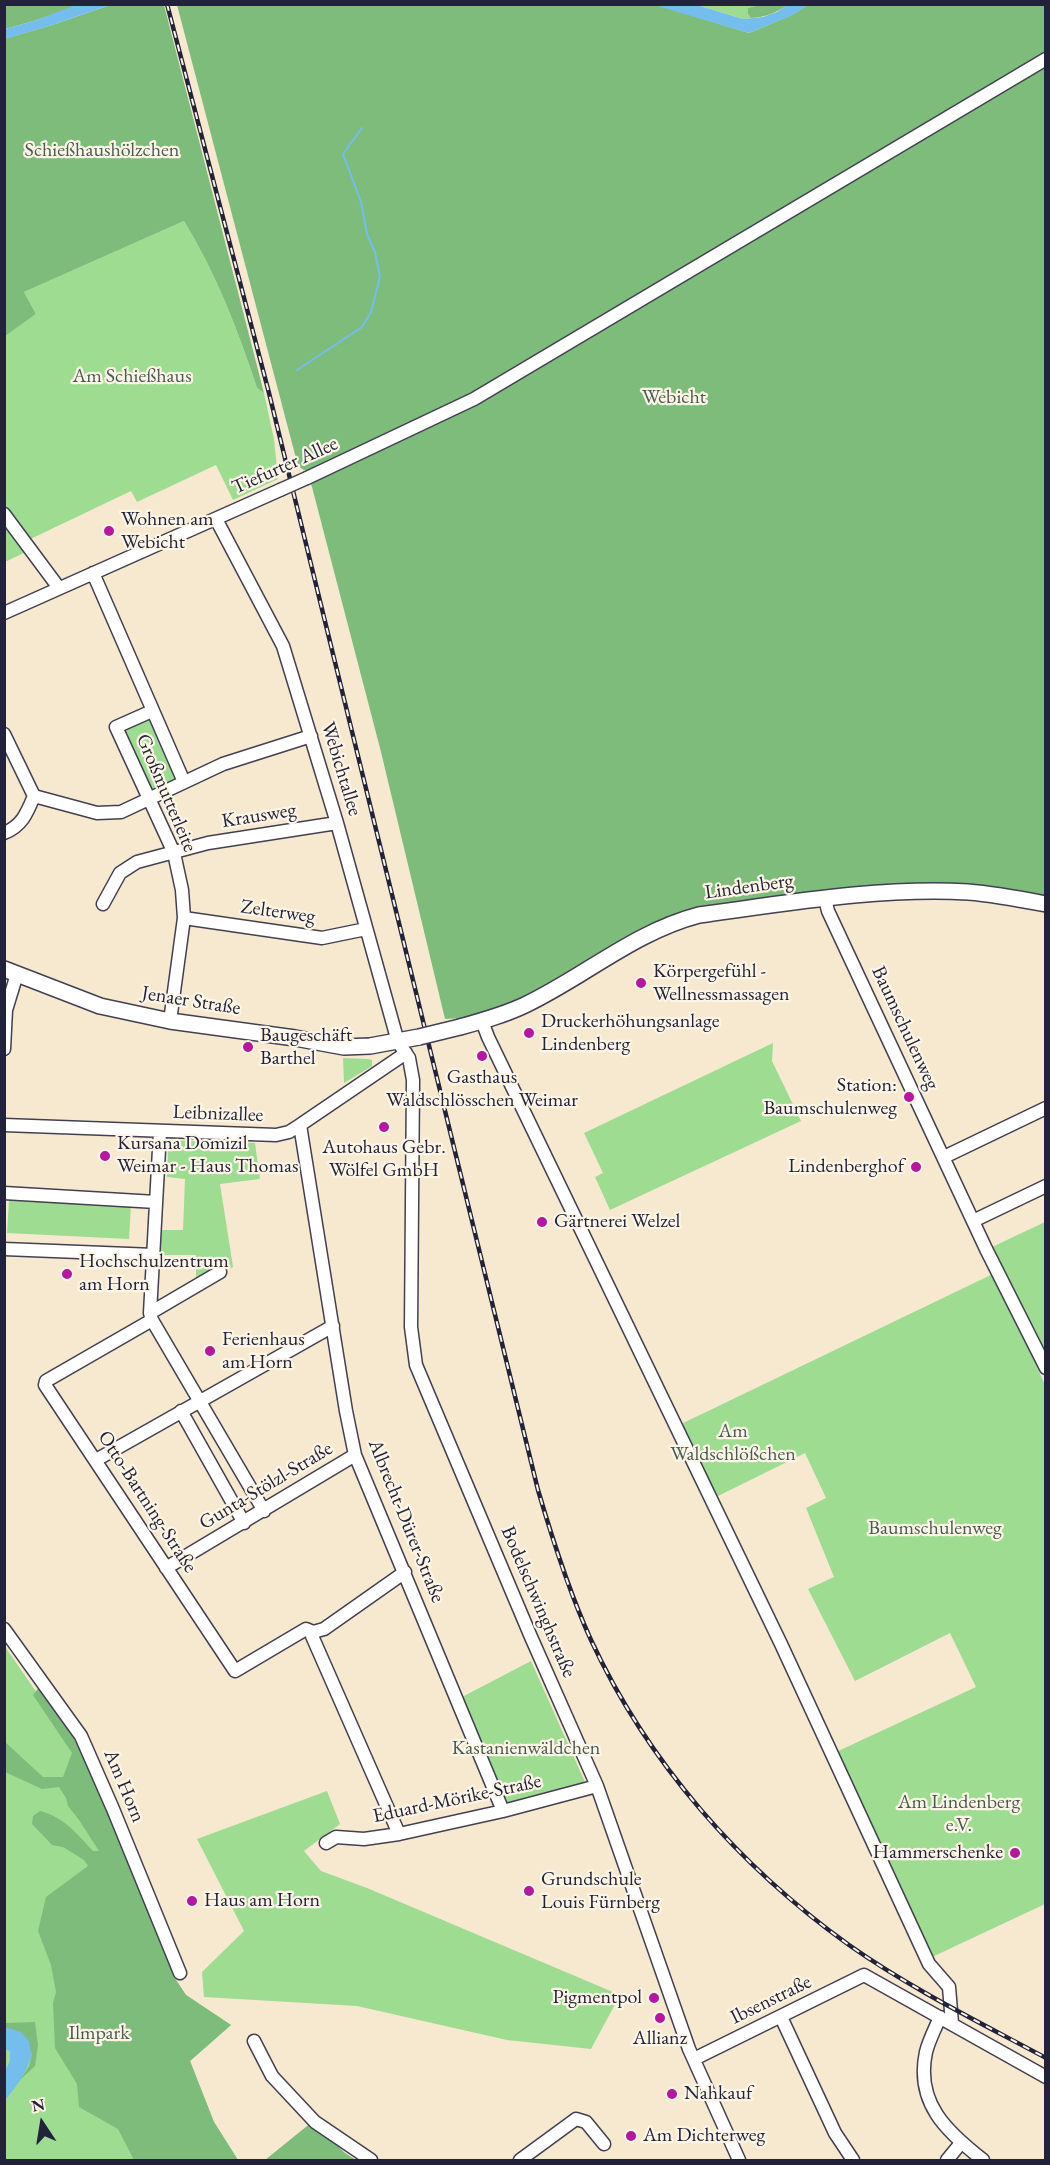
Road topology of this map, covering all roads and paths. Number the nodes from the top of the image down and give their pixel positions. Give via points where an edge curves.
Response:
1 (1046, 59) edge
2 (4, 514) edge
3 (216, 519) junction
4 (93, 573) junction
5 (59, 588) junction
6 (4, 613) edge
7 (152, 711) junction
8 (4, 734) edge
9 (311, 736) junction
10 (184, 782) junction
11 (34, 796) junction
12 (150, 798) junction
13 (337, 823) junction
14 (4, 834) edge
15 (174, 853) junction
16 (825, 899) junction
17 (103, 904) dead end
18 (1046, 904) edge
19 (184, 918) junction
20 (366, 928) junction
21 (11, 971) edge
22 (170, 1021) junction
23 (483, 1021) junction
24 (402, 1048) junction
25 (4, 1049) edge
26 (1046, 1108) edge
27 (4, 1125) edge
28 (300, 1125) junction
29 (160, 1131) junction
30 (944, 1157) junction
31 (1046, 1186) edge
32 (4, 1193) edge
33 (156, 1202) junction
34 (973, 1221) junction
35 (4, 1249) edge
36 (154, 1255) junction
37 (220, 1272) dead end
38 (151, 1316) junction
39 (333, 1326) junction
40 (1046, 1368) edge
41 (199, 1401) junction
42 (181, 1412) junction
43 (355, 1455) junction
44 (96, 1460) junction
45 (264, 1511) junction
46 (244, 1523) junction
47 (166, 1568) junction
48 (405, 1572) junction
49 (4, 1629) edge
50 (319, 1630) junction
51 (597, 1786) junction
52 (503, 1812) junction
53 (399, 1834) junction
54 (326, 1843) dead end
55 (180, 1973) dead end
56 (781, 2017) junction
57 (940, 2017) junction
58 (952, 2023) junction
59 (254, 2041) dead end
60 (694, 2059) junction
61 (1046, 2077) edge
62 (961, 2143) junction
63 (604, 2144) dead end
64 (371, 2160) edge
65 (520, 2160) edge
66 (739, 2160) edge
67 (853, 2160) edge
68 (947, 2160) edge
69 (983, 2160) edge

1 - 3 street, Tiefurter Allee, bridge via 474,399
2 - 5 street
3 - 4 street, Tiefurter Allee
3 - 9 street, Webichtallee via 283,646
4 - 5 street, Tiefurter Allee
4 - 7 street, Großmutterleite
5 - 6 street, Tiefurter Allee
7 - 10 street, Großmutterleite
7 - 12 street, Großmutterleite via 116,727
8 - 11 street
9 - 10 street via 223,764
9 - 13 street, Webichtallee
10 - 12 street
11 - 12 street via 104,813 121,812
11 - 14 street via 22,822
12 - 15 street, Großmutterleite
13 - 15 street, Krausweg via 208,843
13 - 20 street, Webichtallee
15 - 17 street, Krausweg via 125,868
15 - 19 street, Großmutterleite
16 - 18 main road, Lindenberg via 969,892
16 - 23 main road, Lindenberg via 677,921 649,933 526,1005
16 - 30 street, Baumschulenweg
19 - 20 street, Zelterweg via 322,938
19 - 22 street, Großmutterleite
20 - 24 street, Webichtallee
21 - 22 main road, Jenaer Straße via 100,1006
21 - 25 street
22 - 24 main road, Jenaer Straße via 344,1047
23 - 24 main road, Jenaer Straße, bridge via 419,1037
23 - 58 street via 781,1644 929,1964 949,1988
24 - 28 street, Leibnizallee
24 - 51 street, Bodelschwinghstraße via 413,1080 411,1327 416,1365
26 - 30 street
27 - 29 street, Leibnizallee
28 - 29 street, Leibnizallee via 276,1135
28 - 39 street, Albrecht-Dürer-Straße
29 - 33 street
30 - 34 street, Baumschulenweg
31 - 34 street
32 - 33 street
33 - 36 street
34 - 40 street, Baumschulenweg
35 - 36 street
36 - 38 street
37 - 38 street
38 - 41 street
38 - 44 street, Otto-Bartning-Straße via 46,1381
39 - 41 street
39 - 43 street, Albrecht-Dürer-Straße
41 - 42 street
41 - 45 street
42 - 44 street
42 - 46 street
43 - 45 street, Gunta-Stölzl-Straße
43 - 48 street, Albrecht-Dürer-Straße
44 - 47 street, Otto-Bartning-Straße
45 - 46 street, Gunta-Stölzl-Straße
46 - 47 street, Gunta-Stölzl-Straße
47 - 50 street, Otto-Bartning-Straße via 235,1671 306,1629
48 - 50 street, Otto-Bartning-Straße
48 - 52 street, Albrecht-Dürer-Straße
49 - 55 street, Am Horn via 81,1736
50 - 53 street via 312,1636
51 - 52 street, Eduard-Mörike-Straße
51 - 60 street, Bodelschwinghstraße
52 - 53 street, Eduard-Mörike-Straße
53 - 54 street, Eduard-Mörike-Straße via 364,1839 336,1837
56 - 57 street, Ibsenstraße via 864,1975
56 - 60 street, Ibsenstraße
56 - 67 street via 835,2133
57 - 58 street
57 - 62 street via 927,2049 926,2084 936,2116
58 - 61 street
59 - 64 street via 272,2076 315,2122
60 - 66 street, Bodelschwinghstraße
62 - 68 street
62 - 69 street
63 - 65 street via 586,2122 573,2120

